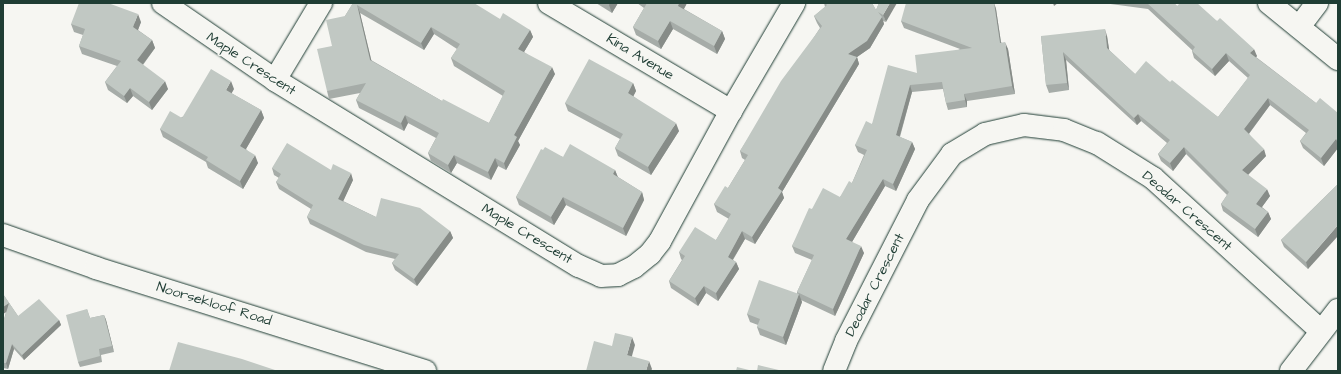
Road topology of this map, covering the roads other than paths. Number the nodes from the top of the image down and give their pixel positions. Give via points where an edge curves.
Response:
1 (163, 3) edge
2 (321, 3) edge
3 (549, 3) edge
4 (794, 3) edge
5 (1269, 3) edge
6 (1317, 3) edge
7 (1300, 27) junction
8 (1338, 59) edge
9 (275, 80) junction
10 (731, 111) junction
11 (3, 235) edge
12 (1338, 310) edge
13 (1321, 331) junction
14 (425, 371) edge
15 (834, 371) edge
16 (1291, 371) edge

1 - 9 street, Maple Crescent
2 - 9 street
3 - 10 street, Kina Avenue
4 - 10 street, Maple Crescent
5 - 7 street
6 - 7 street
7 - 8 street
9 - 10 street, Maple Crescent via 579,266 601,276 618,275 634,267 650,254 660,241
11 - 14 street, Noorsekloof Road via 96,268
12 - 13 street
13 - 15 street, Deodar Crescent via 1153,178 1097,143 1064,130 1024,125 985,134 952,154 918,200 846,341
13 - 16 street

